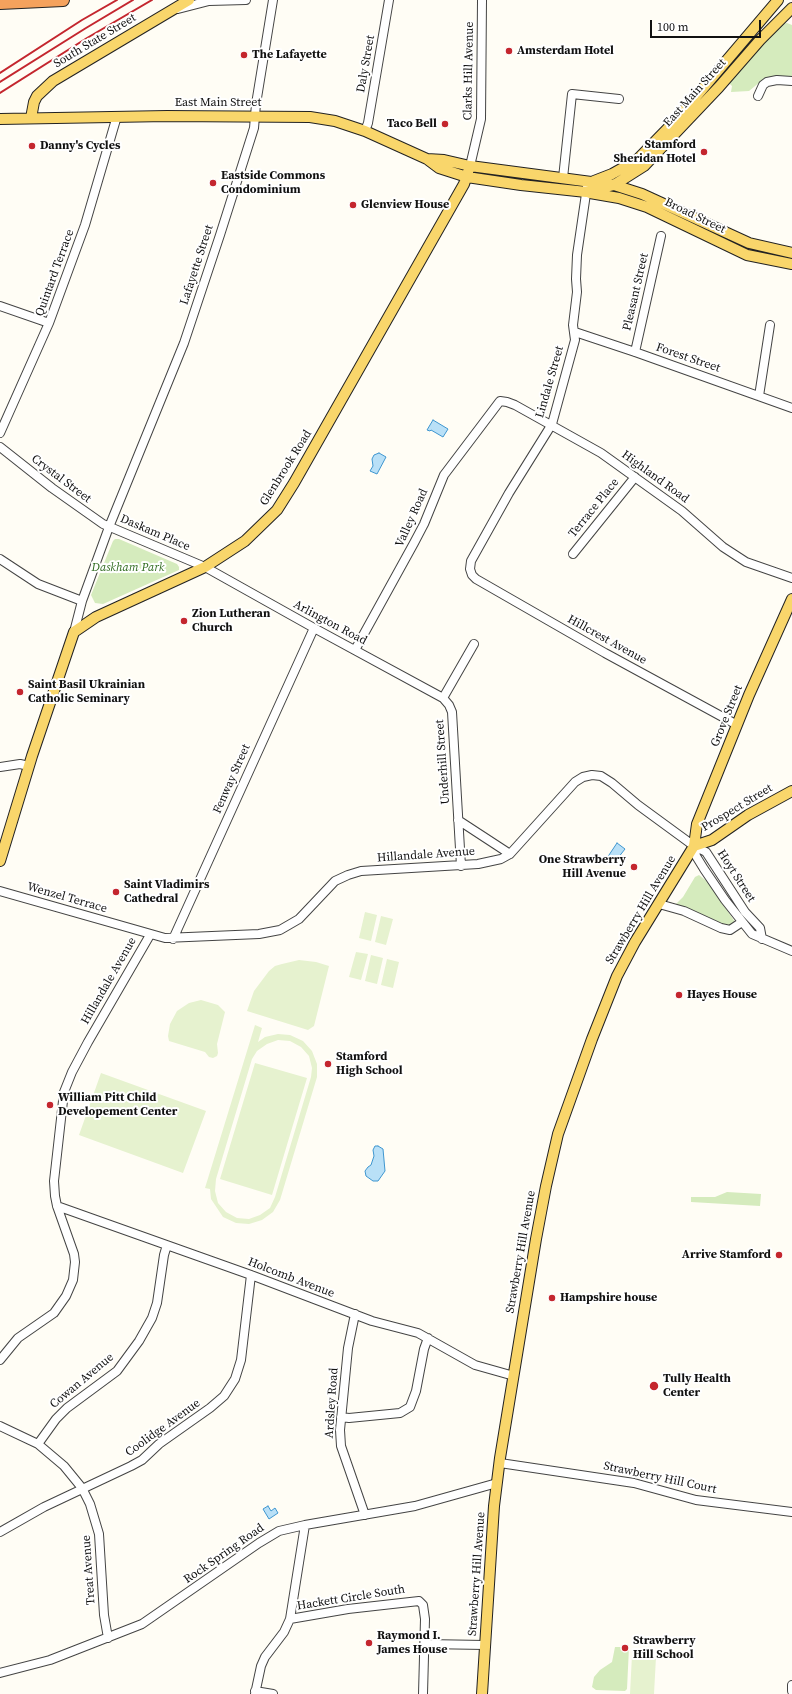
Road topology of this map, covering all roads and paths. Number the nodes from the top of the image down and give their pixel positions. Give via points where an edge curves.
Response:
1 (63, 0) edge
2 (189, 0) edge
3 (246, 0) edge
4 (273, 0) edge
5 (389, 0) edge
6 (482, 0) edge
7 (779, 0) edge
8 (0, 3) edge
9 (791, 11) edge
10 (169, 12) junction
11 (792, 81) edge
12 (758, 96) dead end
13 (619, 99) dead end
14 (117, 116) junction
15 (255, 116) junction
16 (31, 118) junction
17 (0, 119) edge
18 (365, 131) junction
19 (427, 159) junction
20 (470, 166) junction
21 (468, 177) junction
22 (563, 178) junction
23 (590, 181) junction
24 (614, 185) junction
25 (586, 192) junction
26 (661, 236) dead end
27 (792, 254) edge
28 (792, 264) edge
29 (0, 306) edge
30 (50, 323) junction
31 (770, 325) dead end
32 (574, 332) junction
33 (635, 352) junction
34 (759, 396) junction
35 (500, 401) joint
36 (792, 408) edge
37 (552, 424) junction
38 (0, 433) edge
39 (0, 447) edge
40 (635, 477) junction
41 (109, 527) junction
42 (573, 554) dead end
43 (0, 559) edge
44 (205, 567) junction
45 (470, 570) joint
46 (792, 578) edge
47 (792, 599) edge
48 (82, 601) junction
49 (314, 628) junction
50 (74, 632) junction
51 (474, 644) dead end
52 (355, 650) junction
53 (443, 698) junction
54 (737, 726) junction
55 (29, 766) junction
56 (0, 767) edge
57 (792, 791) edge
58 (458, 820) junction
59 (694, 846) junction
60 (510, 854) junction
61 (0, 861) edge
62 (461, 866) junction
63 (0, 891) edge
64 (659, 904) junction
65 (742, 922) junction
66 (150, 935) junction
67 (173, 939) junction
68 (762, 939) junction
69 (792, 951) edge
70 (57, 1206) junction
71 (168, 1245) junction
72 (251, 1275) junction
73 (355, 1314) junction
74 (428, 1338) junction
75 (0, 1360) edge
76 (514, 1376) junction
77 (341, 1417) junction
78 (0, 1426) edge
79 (38, 1444) junction
80 (500, 1463) junction
81 (497, 1483) junction
82 (82, 1488) junction
83 (792, 1512) edge
84 (365, 1515) junction
85 (305, 1525) junction
86 (1, 1528) edge
87 (290, 1619) junction
88 (108, 1638) junction
89 (425, 1644) junction
90 (485, 1645) junction
91 (0, 1673) edge
92 (792, 1685) edge
93 (792, 1691) edge
94 (255, 1692) edge
95 (273, 1694) edge
96 (422, 1694) edge
97 (482, 1694) edge

1 - 8 highway
2 - 10 main road, South State Street
3 - 10 street via 209,1
4 - 15 street, Lafayette Street
5 - 18 street, Daly Street
6 - 20 street, Clarks Hill Avenue via 481,120
7 - 9 main road
7 - 23 main road, East Main Street via 677,119 637,160 612,174
9 - 24 main road, East Main Street via 644,166
10 - 16 main road, South State Street via 53,81 37,96
11 - 12 street via 768,82 763,85
13 - 22 street via 572,94
14 - 15 main road, East Main Street
14 - 16 main road, East Main Street
14 - 30 street, Quintard Terrace via 85,225
15 - 18 main road, East Main Street via 323,118
15 - 41 street, Lafayette Street via 254,128 184,343
16 - 17 main road, East Main Street
18 - 19 main road, East Main Street
19 - 20 main road, East Main Street
19 - 21 main road, East Main Street via 440,168
20 - 21 main road, Glenbrook Road
20 - 22 main road, East Main Street
21 - 25 main road, East Main Street
21 - 44 main road, Glenbrook Road via 277,510 245,542
22 - 23 main road, East Main Street
23 - 24 main road, Broad Street
23 - 25 street, Lindale Street
24 - 25 main road, East Main Street
24 - 27 main road, Broad Street via 647,196 749,243
25 - 28 main road, Broad Street via 635,203 738,251 761,259
25 - 32 street, Lindale Street via 577,256
26 - 33 street, Pleasant Street
29 - 30 street
30 - 38 street, Quintard Terrace
31 - 34 street
32 - 33 street, Forest Street
32 - 37 street, Lindale Street
33 - 34 street, Forest Street
34 - 36 street, Forest Street
35 - 37 street, Highland Road via 515,405
35 - 52 street, Valley Road via 444,475 424,524
37 - 40 street, Highland Road
37 - 45 street, Lindale Street via 509,493 471,561
39 - 41 street, Crystal Street via 52,488
40 - 42 street, Terrace Place
40 - 46 street, Highland Road via 682,511 723,547 746,562
41 - 44 street, Daskam Place
41 - 48 street, Daskam Place
43 - 48 street via 38,584
44 - 49 street, Arlington Road
44 - 50 main road, Glenbrook Road via 96,617
45 - 54 street, Hillcrest Avenue via 476,579
47 - 54 main road, Grove Street
48 - 50 street, Daskam Place
49 - 52 street, Arlington Road
49 - 67 street, Fenway Street
50 - 55 main road
51 - 53 street
52 - 53 street, Arlington Road
53 - 58 street, Underhill Street via 452,712
54 - 59 main road, Grove Street via 697,824
55 - 56 street via 20,764
55 - 61 main road
57 - 59 main road, Prospect Street via 748,815 712,840
58 - 60 street, Hillandale Avenue
58 - 62 street, Underhill Street
59 - 60 street, Hillandale Avenue via 612,783 601,776 592,775 575,782
59 - 64 main road, Strawberry Hill Avenue
59 - 65 street, Hoyt Street via 696,856
59 - 68 street, Hoyt Street via 706,852 745,912 760,928
60 - 62 street, Hillandale Avenue via 493,862
62 - 67 street, Hillandale Avenue via 348,875 335,881 299,919 280,930 259,934
63 - 66 street, Wenzel Terrace
64 - 65 street, Hoyt Street via 684,911 730,930
64 - 76 main road, Strawberry Hill Avenue via 634,942 617,976 558,1134 544,1198
65 - 68 street, Hoyt Street via 752,934
66 - 67 street, Hillandale Avenue
66 - 70 street, Hillandale Avenue via 67,1084 62,1102 54,1181
68 - 69 street, Hoyt Street
70 - 71 street, Holcomb Avenue
70 - 75 street, Hillandale Avenue via 74,1254 75,1269 69,1289 54,1313 18,1338
71 - 72 street, Holcomb Avenue
71 - 79 street, Cowan Avenue via 164,1255 157,1303 139,1341 116,1371 67,1408
72 - 73 street, Holcomb Avenue
72 - 82 street, Coolidge Avenue via 241,1360 235,1379 224,1396 159,1444 142,1460
73 - 74 street, Holcomb Avenue
73 - 77 street, Ardsley Road via 348,1348
74 - 76 street, Holcomb Avenue via 475,1365
74 - 77 street via 410,1407 400,1413
76 - 80 main road, Strawberry Hill Avenue
77 - 84 street, Ardsley Road via 341,1446
78 - 79 street, Treat Avenue
79 - 82 street, Treat Avenue via 64,1466
80 - 81 main road, Strawberry Hill Avenue
80 - 83 street, Strawberry Hill Court via 634,1482 696,1500
81 - 84 street, Rock Spring Road via 415,1506
81 - 90 main road, Strawberry Hill Avenue
82 - 86 street, Coolidge Avenue
82 - 88 street, Treat Avenue via 99,1534 104,1615
84 - 85 street, Rock Spring Road
85 - 87 street
85 - 88 street, Rock Spring Road via 279,1531 270,1536 151,1618
87 - 89 street, Hackett Circle South via 415,1600 421,1602 424,1608
87 - 94 street via 284,1632 265,1657
88 - 91 street, Rock Spring Road via 30,1667
89 - 90 street
89 - 96 street
90 - 97 main road, Strawberry Hill Avenue
92 - 93 street
94 - 95 street

